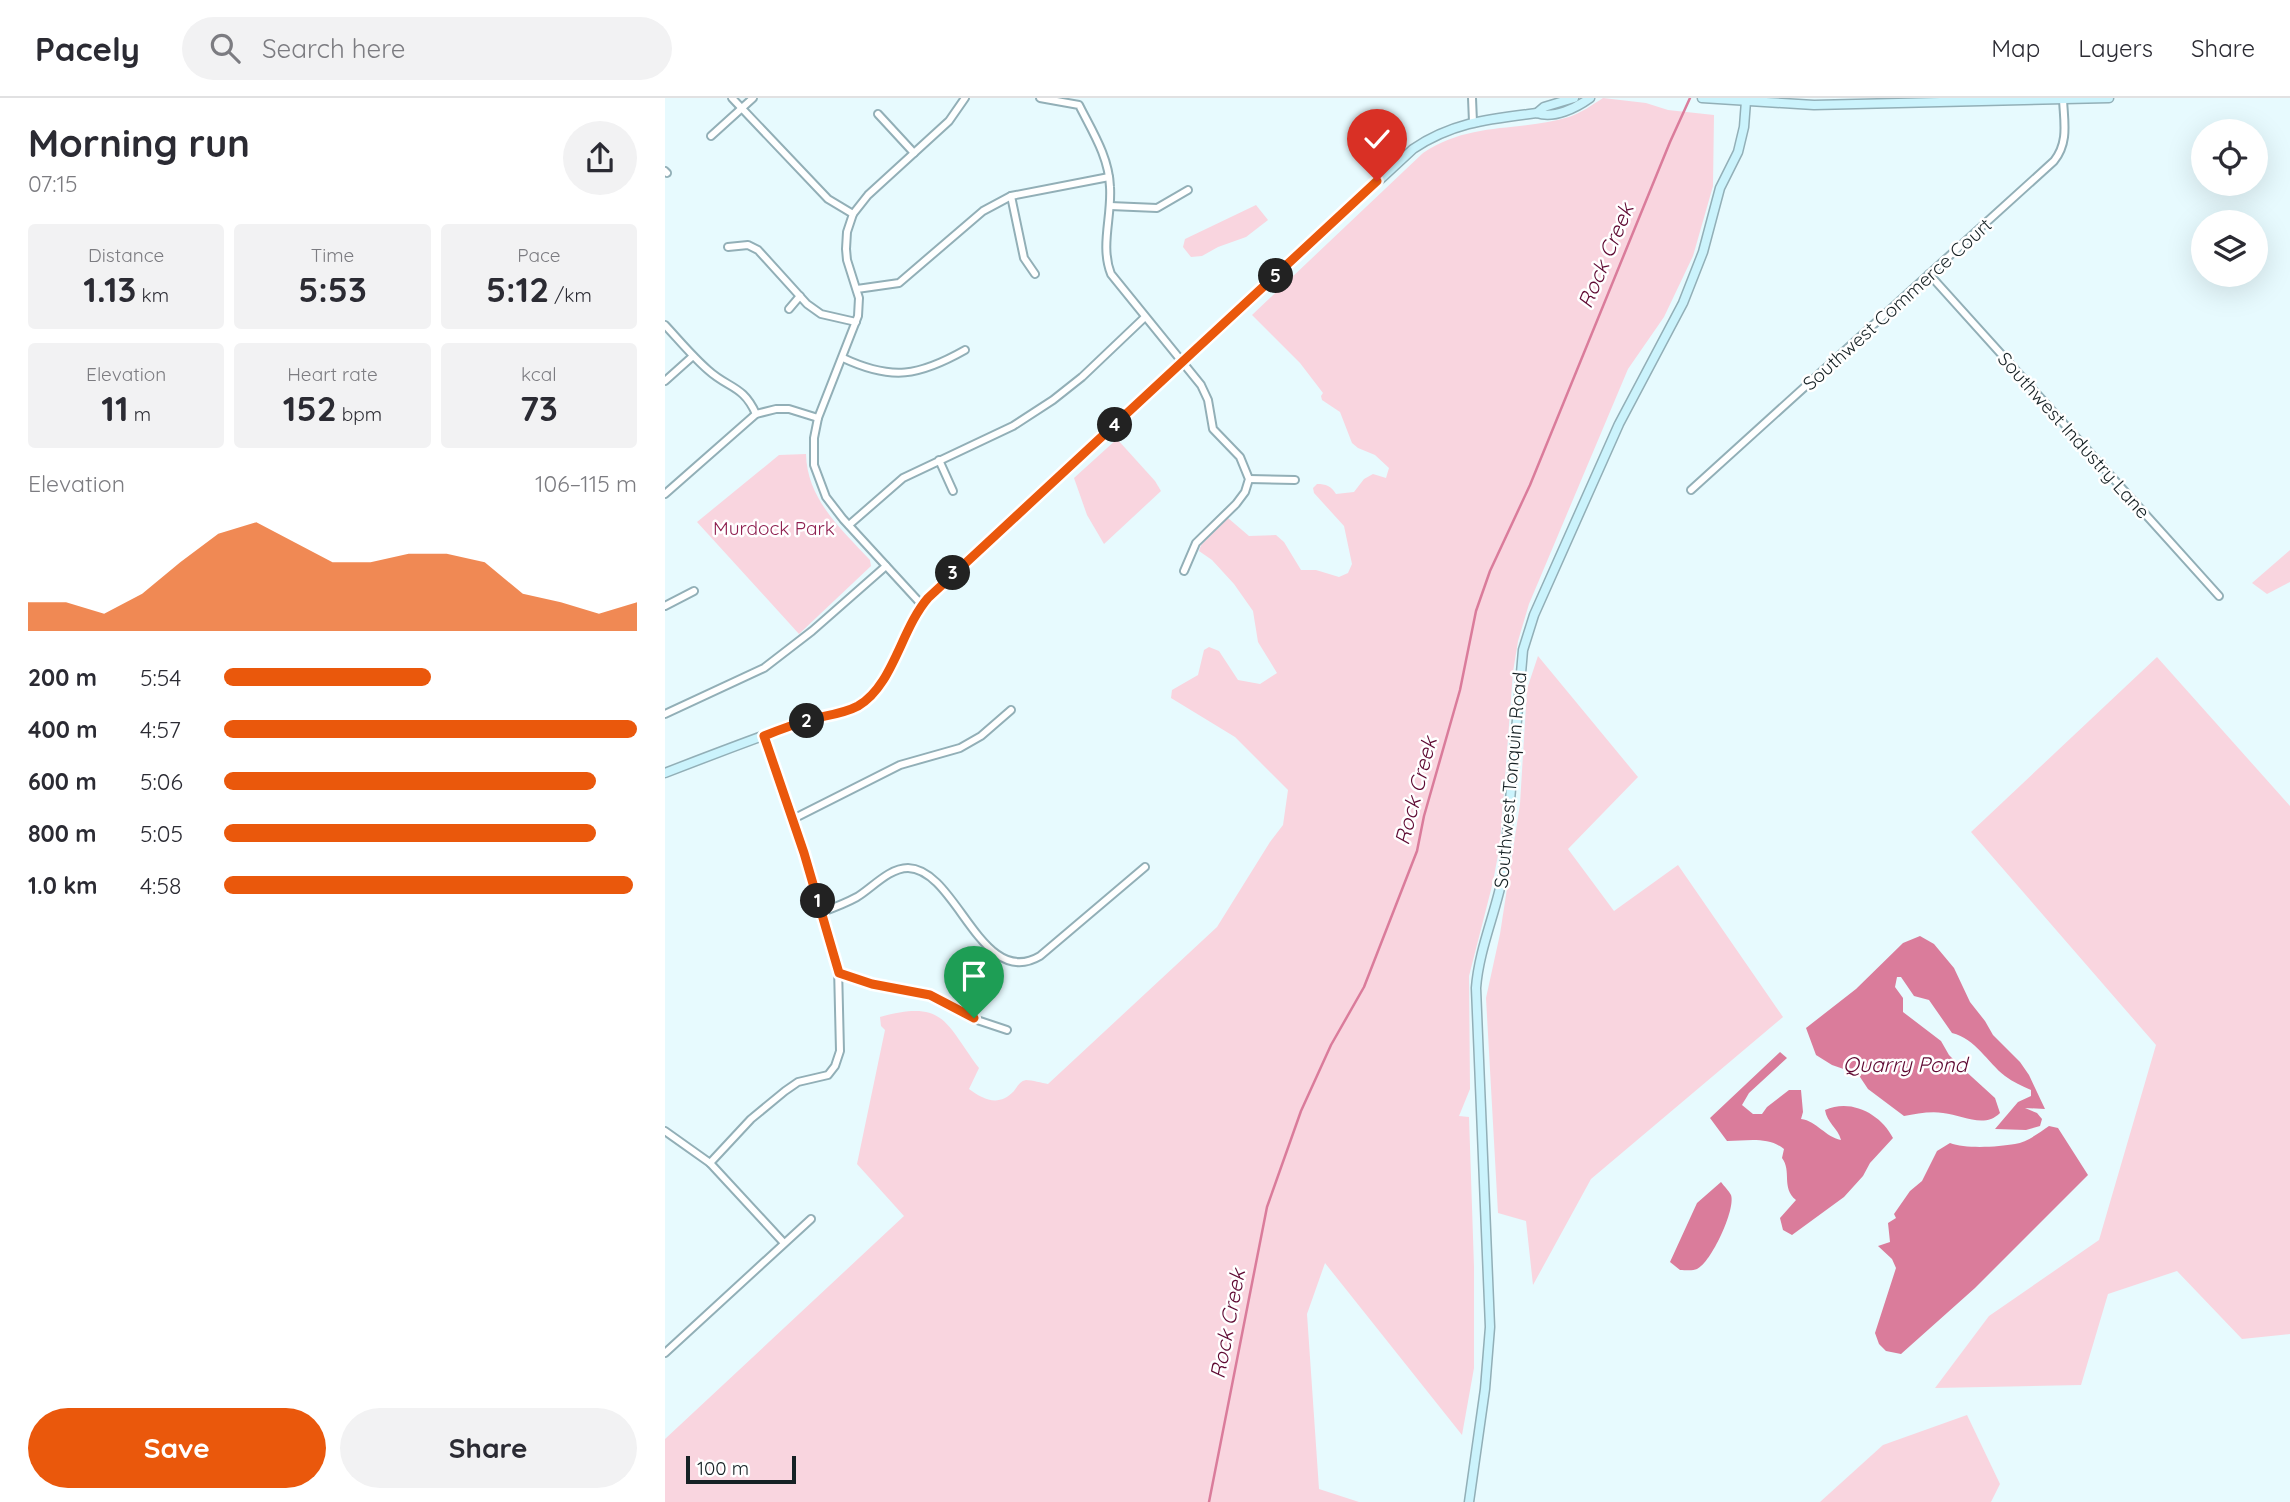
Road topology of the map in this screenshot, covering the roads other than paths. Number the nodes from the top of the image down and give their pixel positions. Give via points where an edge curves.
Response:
1 (732, 98) edge
2 (753, 98) edge
3 (965, 98) edge
4 (1040, 98) edge
5 (1472, 98) edge
6 (1574, 98) edge
7 (1590, 98) edge
8 (1702, 98) edge
9 (2109, 98) edge
10 (2063, 99) edge
11 (1080, 101) edge
12 (1746, 102) junction
13 (741, 108) junction
14 (1537, 113) junction
15 (878, 114) dead end
16 (1473, 122) junction
17 (711, 136) dead end
18 (914, 153) junction
19 (1109, 177) junction
20 (1188, 190) dead end
21 (1011, 196) junction
22 (1110, 205) junction
23 (853, 214) junction
24 (729, 247) dead end
25 (1035, 274) dead end
26 (1929, 274) junction
27 (857, 289) junction
28 (800, 296) junction
29 (789, 309) dead end
30 (1144, 317) junction
31 (856, 322) junction
32 (665, 325) edge
33 (965, 350) dead end
34 (693, 356) junction
35 (843, 358) junction
36 (1182, 363) junction
37 (665, 381) edge
38 (756, 414) junction
39 (818, 418) junction
40 (939, 460) junction
41 (1249, 479) junction
42 (1295, 481) dead end
43 (1691, 490) dead end
44 (953, 491) dead end
45 (665, 494) edge
46 (849, 525) junction
47 (886, 566) junction
48 (1184, 571) dead end
49 (694, 591) dead end
50 (2219, 596) dead end
51 (922, 605) junction
52 (665, 606) edge
53 (1011, 710) dead end
54 (665, 714) edge
55 (764, 736) junction
56 (665, 773) edge
57 (793, 819) junction
58 (1145, 867) dead end
59 (822, 912) junction
60 (839, 973) junction
61 (1007, 1030) dead end
62 (665, 1130) edge
63 (710, 1163) junction
64 (811, 1219) dead end
65 (784, 1243) junction
66 (665, 1353) edge
67 (1469, 1502) edge

1 - 13 street
2 - 13 street
3 - 18 street via 949,121
4 - 11 street
5 - 16 street
6 - 14 main road
7 - 14 main road via 1561,112
8 - 12 main road
9 - 10 main road
10 - 12 main road via 1887,105
10 - 26 street, Southwest Commerce Court via 2061,152
11 - 19 street
12 - 67 main road, Southwest Tonquin Road via 1738,152 1720,188 1683,303 1619,424 1534,615 1523,650 1504,870 1476,988 1490,1318
13 - 17 street
13 - 23 street via 828,199
14 - 16 main road
15 - 18 street
16 - 36 main road via 1439,132 1413,149
18 - 23 street
19 - 21 street
19 - 22 street
20 - 22 street via 1157,208
21 - 25 street via 1024,258
21 - 27 street via 983,211 899,283
22 - 30 street via 1107,262 1116,282
23 - 27 street via 846,249
24 - 28 street via 748,245 758,250
26 - 43 street, Southwest Commerce Court
26 - 50 street, Southwest Industry Lane
27 - 31 street
28 - 29 street
28 - 31 street via 821,314
30 - 36 street
30 - 40 street via 1053,400 1013,426
31 - 35 street
32 - 34 street
33 - 35 street via 937,366 908,373 881,372
34 - 37 street
34 - 38 street via 742,391
35 - 39 street
36 - 41 street via 1201,385 1213,429 1240,457
36 - 51 main road
38 - 39 street via 789,409
38 - 45 street
39 - 46 street via 813,448 816,474 826,497
40 - 44 street
40 - 46 street via 903,478
41 - 42 street
41 - 48 street via 1236,504 1196,543
46 - 47 street
47 - 51 street
47 - 54 street via 764,668
49 - 52 street
51 - 55 main road via 882,682 868,699 848,710
53 - 57 street via 960,748 899,765
55 - 56 main road
55 - 57 street
57 - 59 street
58 - 59 street via 1040,956 1017,964 995,953 932,879 915,869 894,872 855,898
59 - 60 street
60 - 61 street via 930,995
60 - 63 street via 840,1051 832,1070 823,1078 785,1090
62 - 63 street
63 - 65 street
64 - 65 street
65 - 66 street

